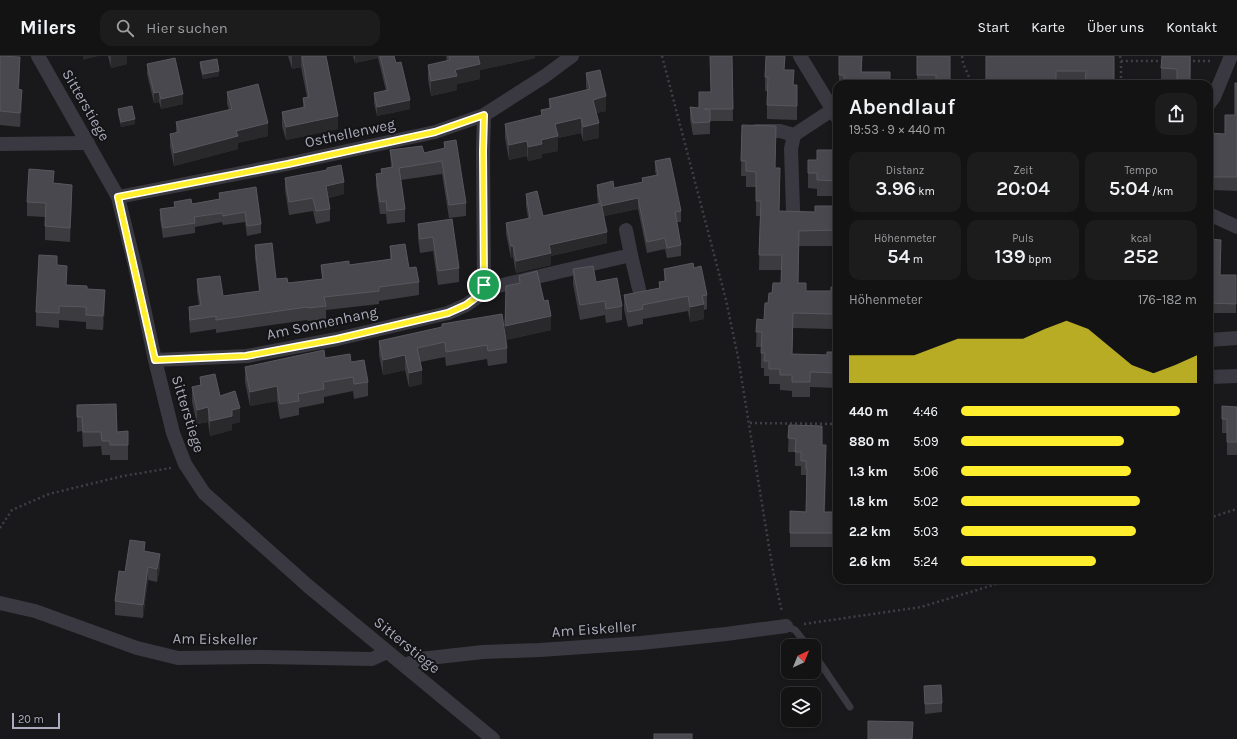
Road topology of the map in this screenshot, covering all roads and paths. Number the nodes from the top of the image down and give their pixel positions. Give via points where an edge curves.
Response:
1 (38, 56) edge
2 (572, 56) edge
3 (662, 56) edge
4 (800, 56) edge
5 (962, 56) edge
6 (1120, 56) edge
7 (1230, 60) edge
8 (1121, 61) junction
9 (1168, 61) edge
10 (1184, 61) edge
11 (970, 80) edge
12 (1121, 80) edge
13 (1213, 98) edge
14 (833, 111) edge
15 (484, 115) junction
16 (833, 115) edge
17 (746, 130) edge
18 (794, 135) junction
19 (88, 143) junction
20 (0, 144) edge
21 (118, 197) junction
22 (793, 210) edge
23 (1213, 216) edge
24 (1237, 227) edge
25 (626, 230) dead end
26 (631, 255) junction
27 (484, 285) junction
28 (639, 289) dead end
29 (1237, 338) edge
30 (1213, 340) edge
31 (155, 360) junction
32 (1237, 376) edge
33 (1213, 377) edge
34 (750, 423) junction
35 (833, 424) edge
36 (185, 464) junction
37 (1237, 509) edge
38 (1213, 517) edge
39 (0, 528) edge
40 (997, 584) edge
41 (0, 603) edge
42 (786, 626) junction
43 (802, 639) edge
44 (387, 652) junction
45 (821, 664) edge
46 (405, 665) junction
47 (850, 707) dead end
48 (493, 739) edge

1 - 19 street, Sitterstiege
2 - 15 street, Osthellenweg
3 - 34 path via 726,300
4 - 14 street
5 - 11 path
6 - 8 path
7 - 10 path
7 - 13 street
8 - 9 path
8 - 12 path
15 - 21 street, Osthellenweg via 435,132
15 - 27 street
16 - 18 street
17 - 18 street via 780,131
18 - 22 street via 791,149
19 - 20 street
19 - 21 street, Sitterstiege
21 - 31 street, Sitterstiege
23 - 24 street
25 - 26 street
26 - 27 street via 498,286
26 - 28 street
27 - 31 street, Am Sonnenhang via 478,296 448,313 337,339 246,356
29 - 30 street
31 - 36 street, Sitterstiege via 173,433
32 - 33 street
34 - 35 path
34 - 42 path via 773,571
36 - 39 path via 49,494 12,510
36 - 44 street, Sitterstiege via 204,494
37 - 38 path
40 - 42 path via 921,607
41 - 44 street, Am Eiskeller via 35,611 137,648 178,658 372,659
42 - 43 lane via 795,630
42 - 46 street, Am Eiskeller via 641,643 483,652 420,659
44 - 46 street, Sitterstiege
45 - 47 lane
46 - 48 street, Sitterstiege

